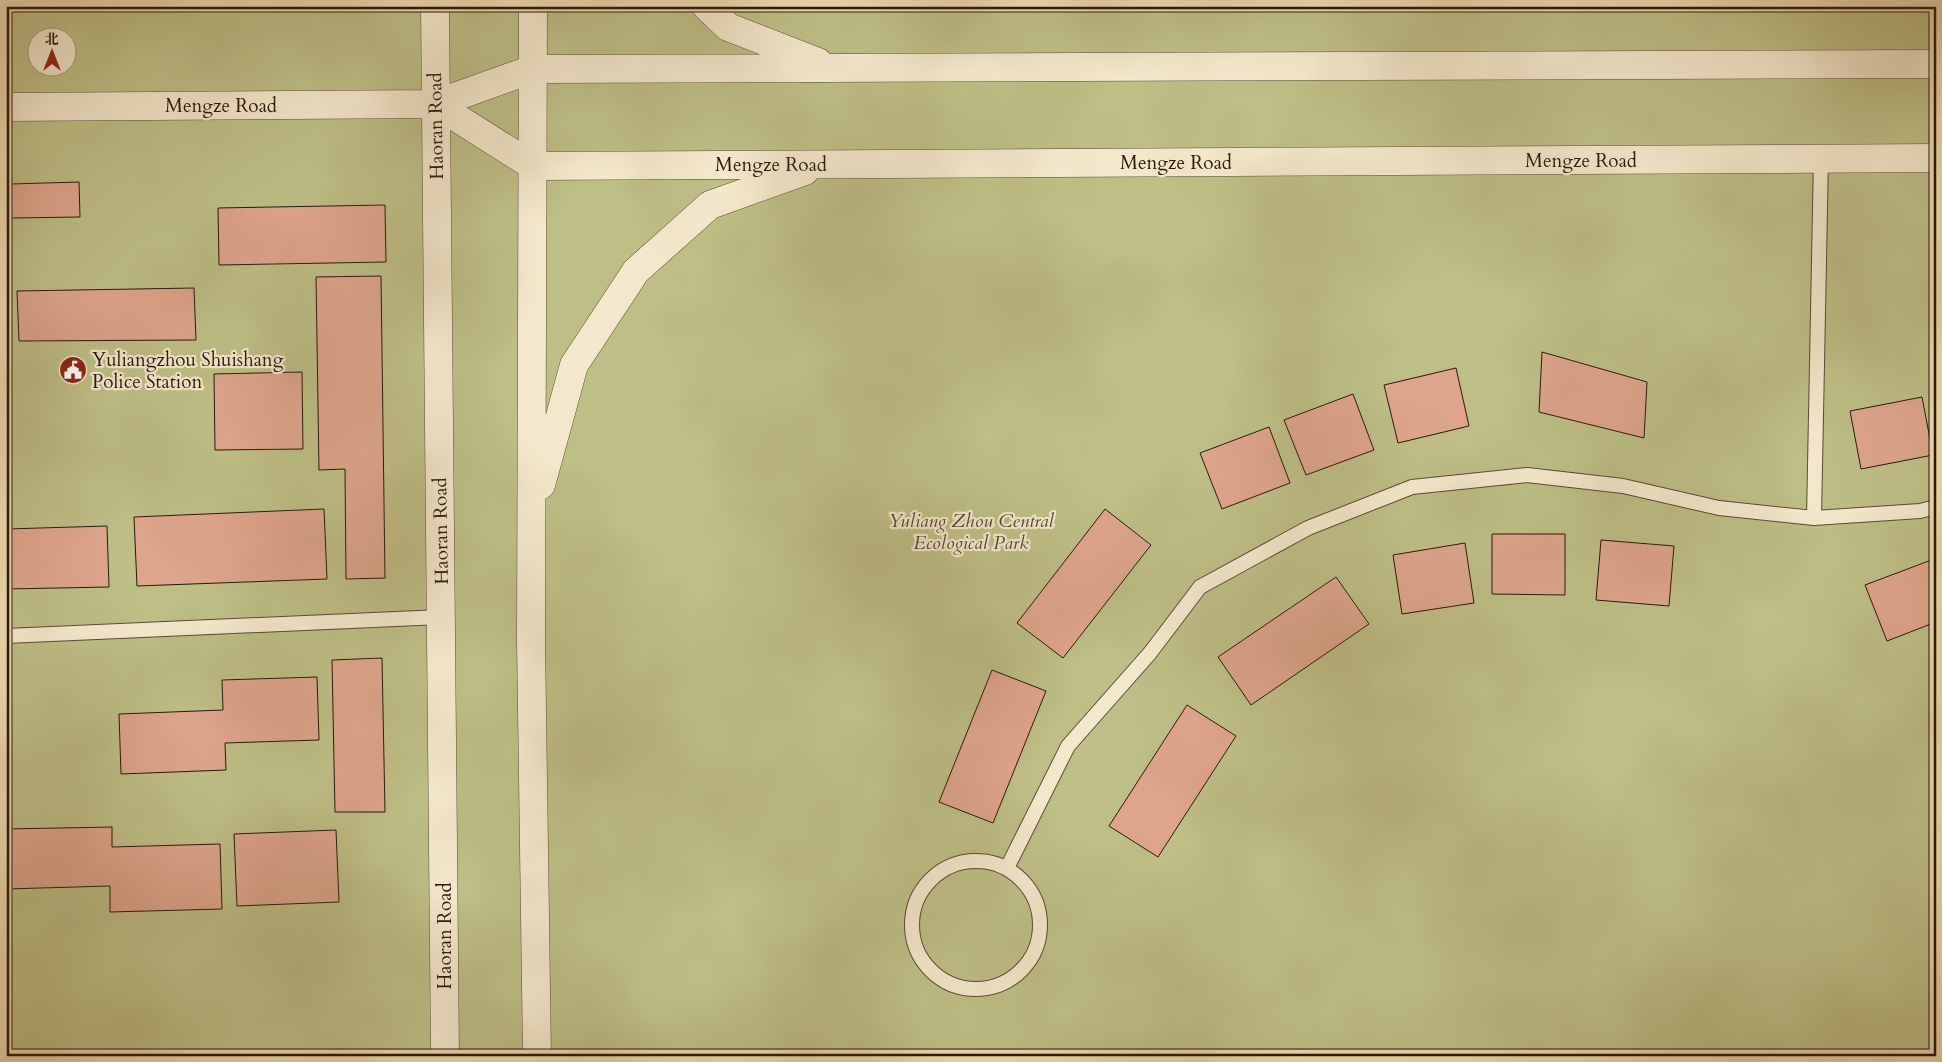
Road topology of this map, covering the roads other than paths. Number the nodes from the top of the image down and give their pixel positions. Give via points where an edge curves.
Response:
1 (435, 6) edge
2 (533, 6) edge
3 (706, 6) edge
4 (1936, 64) edge
5 (834, 68) junction
6 (533, 69) junction
7 (435, 104) junction
8 (6, 107) edge
9 (1821, 158) junction
10 (1936, 158) edge
11 (824, 164) junction
12 (533, 166) junction
13 (1936, 507) edge
14 (531, 518) junction
15 (1814, 518) junction
16 (441, 617) junction
17 (6, 636) edge
18 (1007, 868) junction
19 (445, 1056) edge
20 (537, 1056) edge

1 - 7 street, Haoran Road
2 - 6 street
3 - 5 street via 728,27
4 - 5 street, Mengze Road
5 - 6 street, Mengze Road
6 - 7 street, Mengze Road
6 - 12 street
7 - 8 street, Mengze Road
7 - 12 street
7 - 16 street, Haoran Road
9 - 10 street, Mengze Road
9 - 11 street, Mengze Road
9 - 15 lane
11 - 12 street, Mengze Road
11 - 14 street via 710,205 636,271 574,365
12 - 14 street
13 - 15 lane via 1920,511
14 - 20 street
15 - 18 lane via 1719,508 1623,486 1527,475 1412,487 1308,528 1200,587 1150,653 1068,746
16 - 17 lane
16 - 19 street, Haoran Road
18 - 18 lane via 987,861 965,861 945,868 928,882 916,900 911,921 914,943 923,962 939,977 958,986 979,989 999,985 1018,974 1031,959 1039,939 1041,918 1036,898 1024,881

